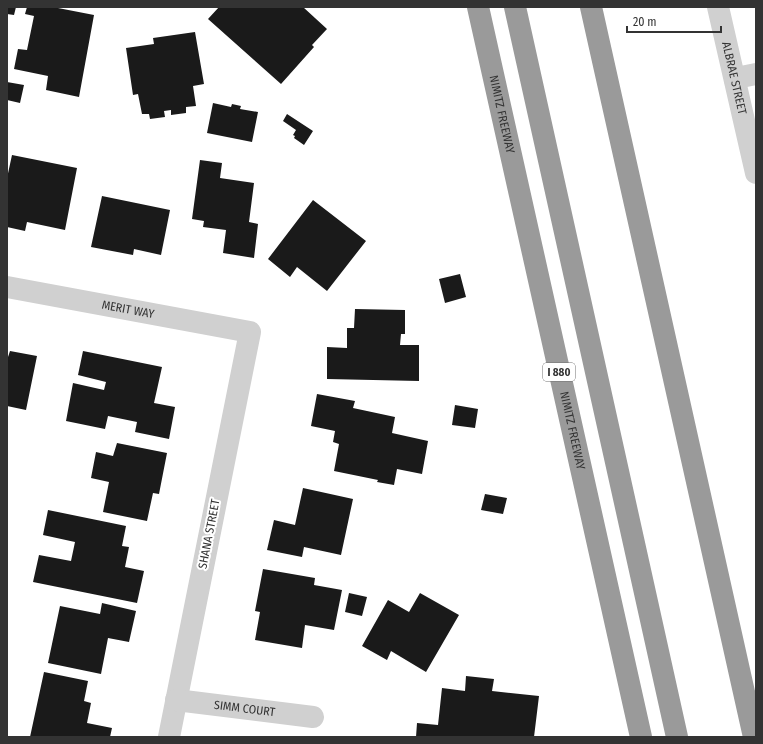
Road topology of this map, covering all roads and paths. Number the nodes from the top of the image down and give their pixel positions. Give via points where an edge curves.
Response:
1 (478, 7) edge
2 (515, 7) edge
3 (591, 7) edge
4 (718, 7) edge
5 (756, 74) edge
6 (735, 80) junction
7 (756, 173) edge
8 (7, 287) edge
9 (250, 332) joint
10 (176, 700) junction
11 (313, 717) dead end
12 (169, 737) edge
13 (641, 737) edge
14 (677, 737) edge
15 (754, 737) edge

1 - 13 highway, NIMITZ FREEWAY / I 880
2 - 14 highway
3 - 15 highway
4 - 6 street, ALBRAE STREET
5 - 6 street
6 - 7 street, ALBRAE STREET
8 - 9 street, MERIT WAY
9 - 10 street, SHANA STREET
10 - 11 street, SIMM COURT
10 - 12 street, SHANA STREET

